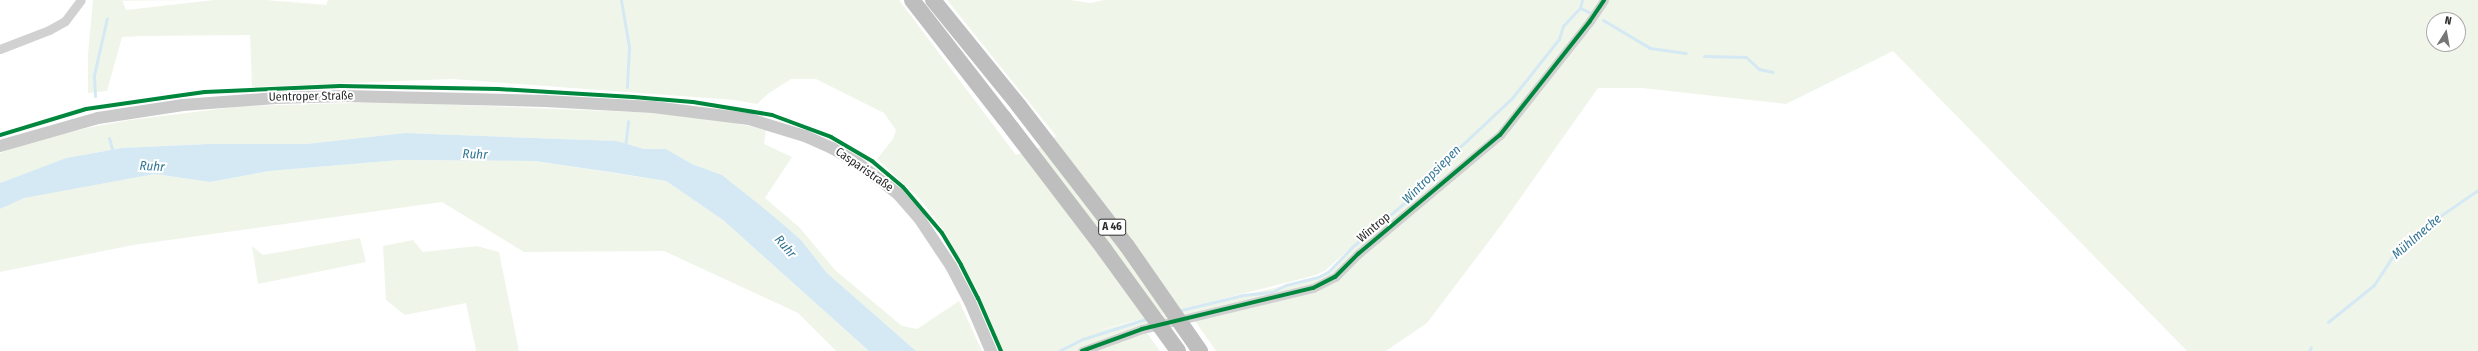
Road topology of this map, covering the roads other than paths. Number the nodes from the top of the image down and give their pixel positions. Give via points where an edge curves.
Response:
1 (81, 0) edge
2 (912, 0) edge
3 (934, 0) edge
4 (1604, 0) edge
5 (0, 48) edge
6 (627, 106) joint
7 (0, 146) edge
8 (991, 351) edge
9 (1082, 351) edge
10 (1178, 351) edge
11 (1200, 351) edge

1 - 5 street via 69,16 54,27
2 - 10 highway, A 46, bridge via 1104,249
3 - 11 highway, A 46, bridge via 1127,246
4 - 9 street, Wintrop via 1500,134 1358,254 1335,278 1313,288 1142,329
6 - 7 main road, Uentroper Straße via 449,98 276,98 183,105 98,118
6 - 8 main road, Casparistraße via 699,111 748,119 815,140 858,163 898,194 919,218 951,266

